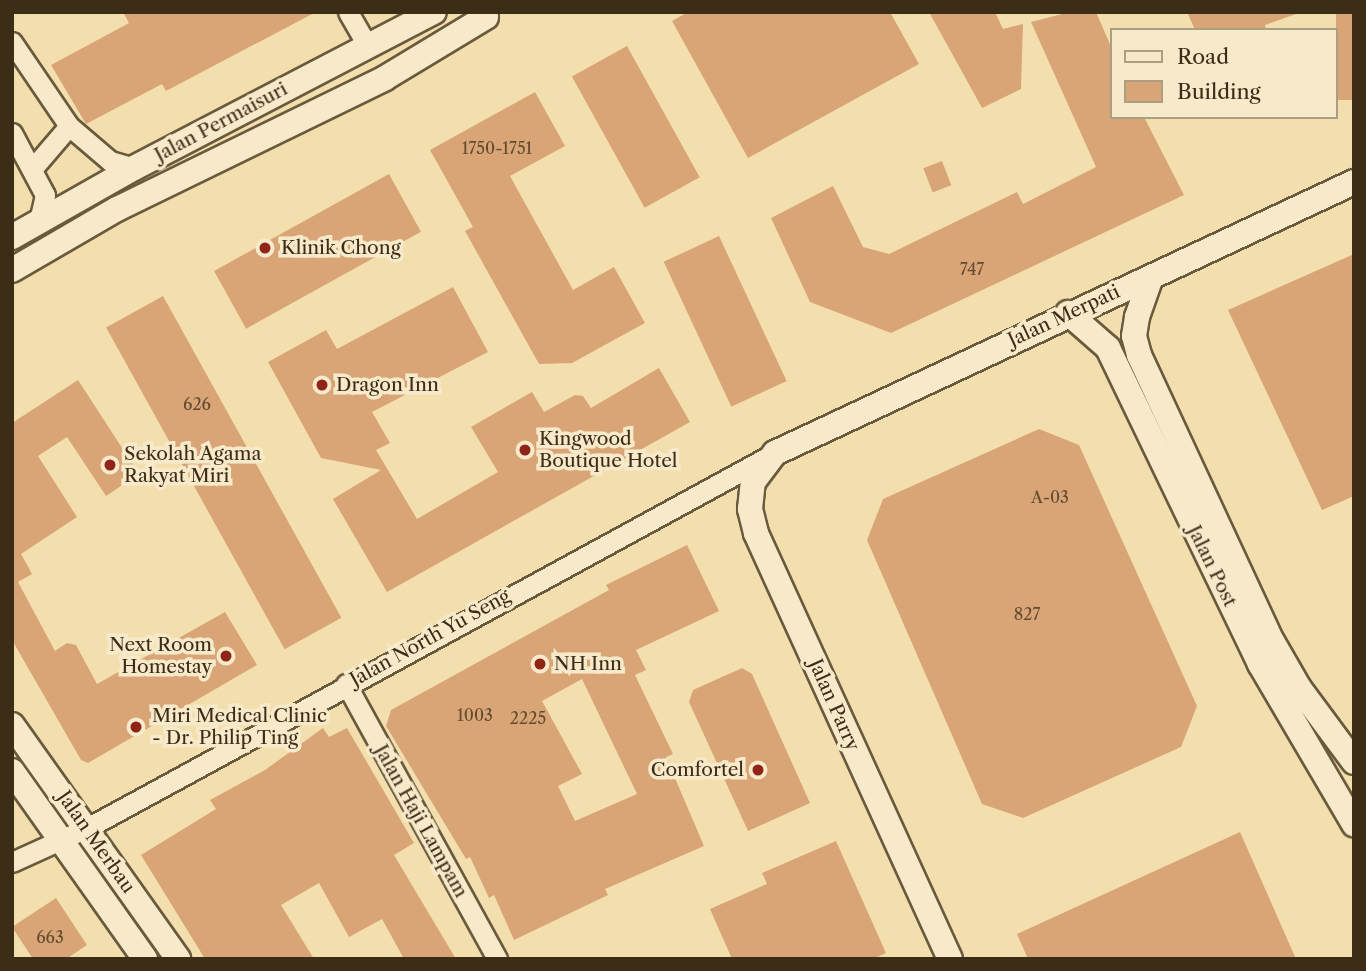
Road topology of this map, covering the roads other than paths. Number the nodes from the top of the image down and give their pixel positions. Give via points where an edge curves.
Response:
1 (348, 12) edge
2 (434, 12) edge
3 (491, 15) edge
4 (13, 45) edge
5 (367, 45) junction
6 (69, 126) junction
7 (12, 134) edge
8 (33, 168) junction
9 (134, 168) junction
10 (1354, 182) edge
11 (39, 220) junction
12 (12, 237) edge
13 (12, 270) edge
14 (1151, 276) junction
15 (1068, 313) junction
16 (775, 453) junction
17 (346, 684) junction
18 (12, 725) edge
19 (1354, 762) edge
20 (12, 771) edge
21 (1354, 824) edge
22 (87, 828) junction
23 (61, 840) junction
24 (12, 862) edge
25 (145, 959) edge
26 (178, 959) edge
27 (497, 959) edge
28 (950, 959) edge

1 - 5 street
2 - 5 street, Jalan Permaisuri
3 - 5 street via 442,30 389,57
3 - 13 street, Jalan Permaisuri via 385,78 117,209
4 - 6 street
5 - 9 street, Jalan Permaisuri
6 - 8 street
6 - 9 street via 110,161
7 - 8 street
8 - 11 street via 44,195
9 - 11 street, Jalan Permaisuri
10 - 14 street, Jalan Merpati
11 - 12 street, Jalan Permaisuri
14 - 15 street, Jalan Merpati
14 - 19 street, Jalan Post via 1134,336 1139,355 1272,641 1299,688
15 - 16 street, Jalan Merpati
15 - 21 street, Jalan Post via 1108,348 1261,664
16 - 17 street, Jalan North Yu Seng
16 - 28 street, Jalan Parry via 753,482 750,509 756,533
17 - 22 street, Jalan North Yu Seng
17 - 27 street, Jalan Haji Lampam
18 - 22 street, Jalan Merbau
20 - 23 street, Jalan Merbau
22 - 23 street, Jalan North Yu Seng
22 - 26 street, Jalan Merbau
23 - 24 street, Jalan North Yu Seng
23 - 25 street, Jalan Merbau

